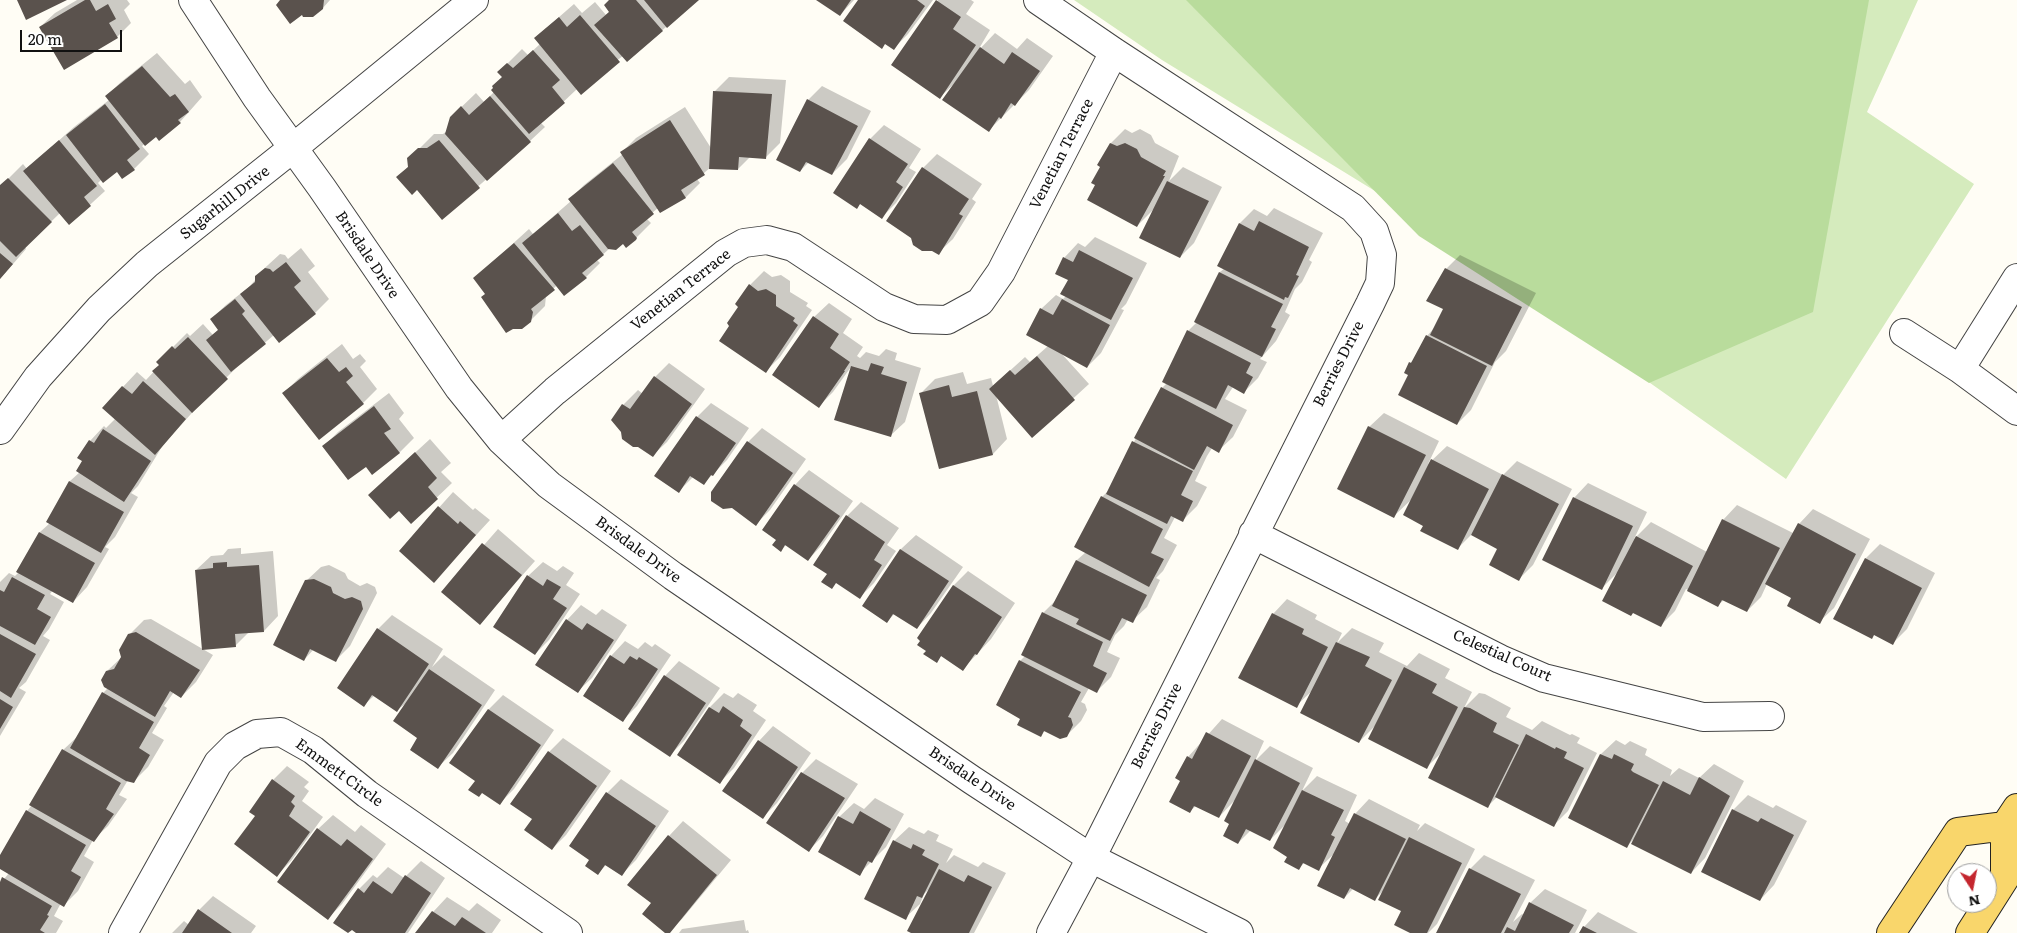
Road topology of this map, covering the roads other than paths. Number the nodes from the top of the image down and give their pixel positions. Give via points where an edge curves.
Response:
1 (193, 0) edge
2 (474, 0) edge
3 (1038, 0) edge
4 (1114, 52) junction
5 (293, 148) junction
6 (2017, 278) edge
7 (1904, 333) dead end
8 (1960, 369) junction
9 (2017, 411) edge
10 (0, 430) edge
11 (501, 440) junction
12 (1253, 534) junction
13 (1770, 716) dead end
14 (2011, 817) edge
15 (1091, 858) junction
16 (124, 933) edge
17 (568, 933) edge
18 (1051, 933) edge
19 (1239, 933) edge
20 (1891, 933) edge
21 (1970, 933) edge

1 - 5 street, Brisdale Drive
2 - 5 street, Sugarhill Drive
3 - 4 street, Berries Drive
4 - 11 street, Venetian Terrace via 1001,272 980,302 947,320 914,319 884,307 793,247 767,240 744,243 726,252
4 - 12 street, Berries Drive via 1353,208 1374,231 1382,255 1380,282
5 - 10 street, Sugarhill Drive via 147,264 99,309 38,378
5 - 11 street, Brisdale Drive via 459,388
6 - 8 street
7 - 8 street
8 - 9 street
11 - 15 street, Brisdale Drive via 549,485 673,576
12 - 13 street, Celestial Court via 1544,678 1703,717
12 - 15 street, Berries Drive
14 - 20 main road via 1958,832
14 - 21 main road via 2005,878
15 - 18 street, Berries Drive
15 - 19 street, Brisdale Drive
16 - 17 street, Emmett Circle via 218,763 235,746 257,734 281,732 313,750 368,794

